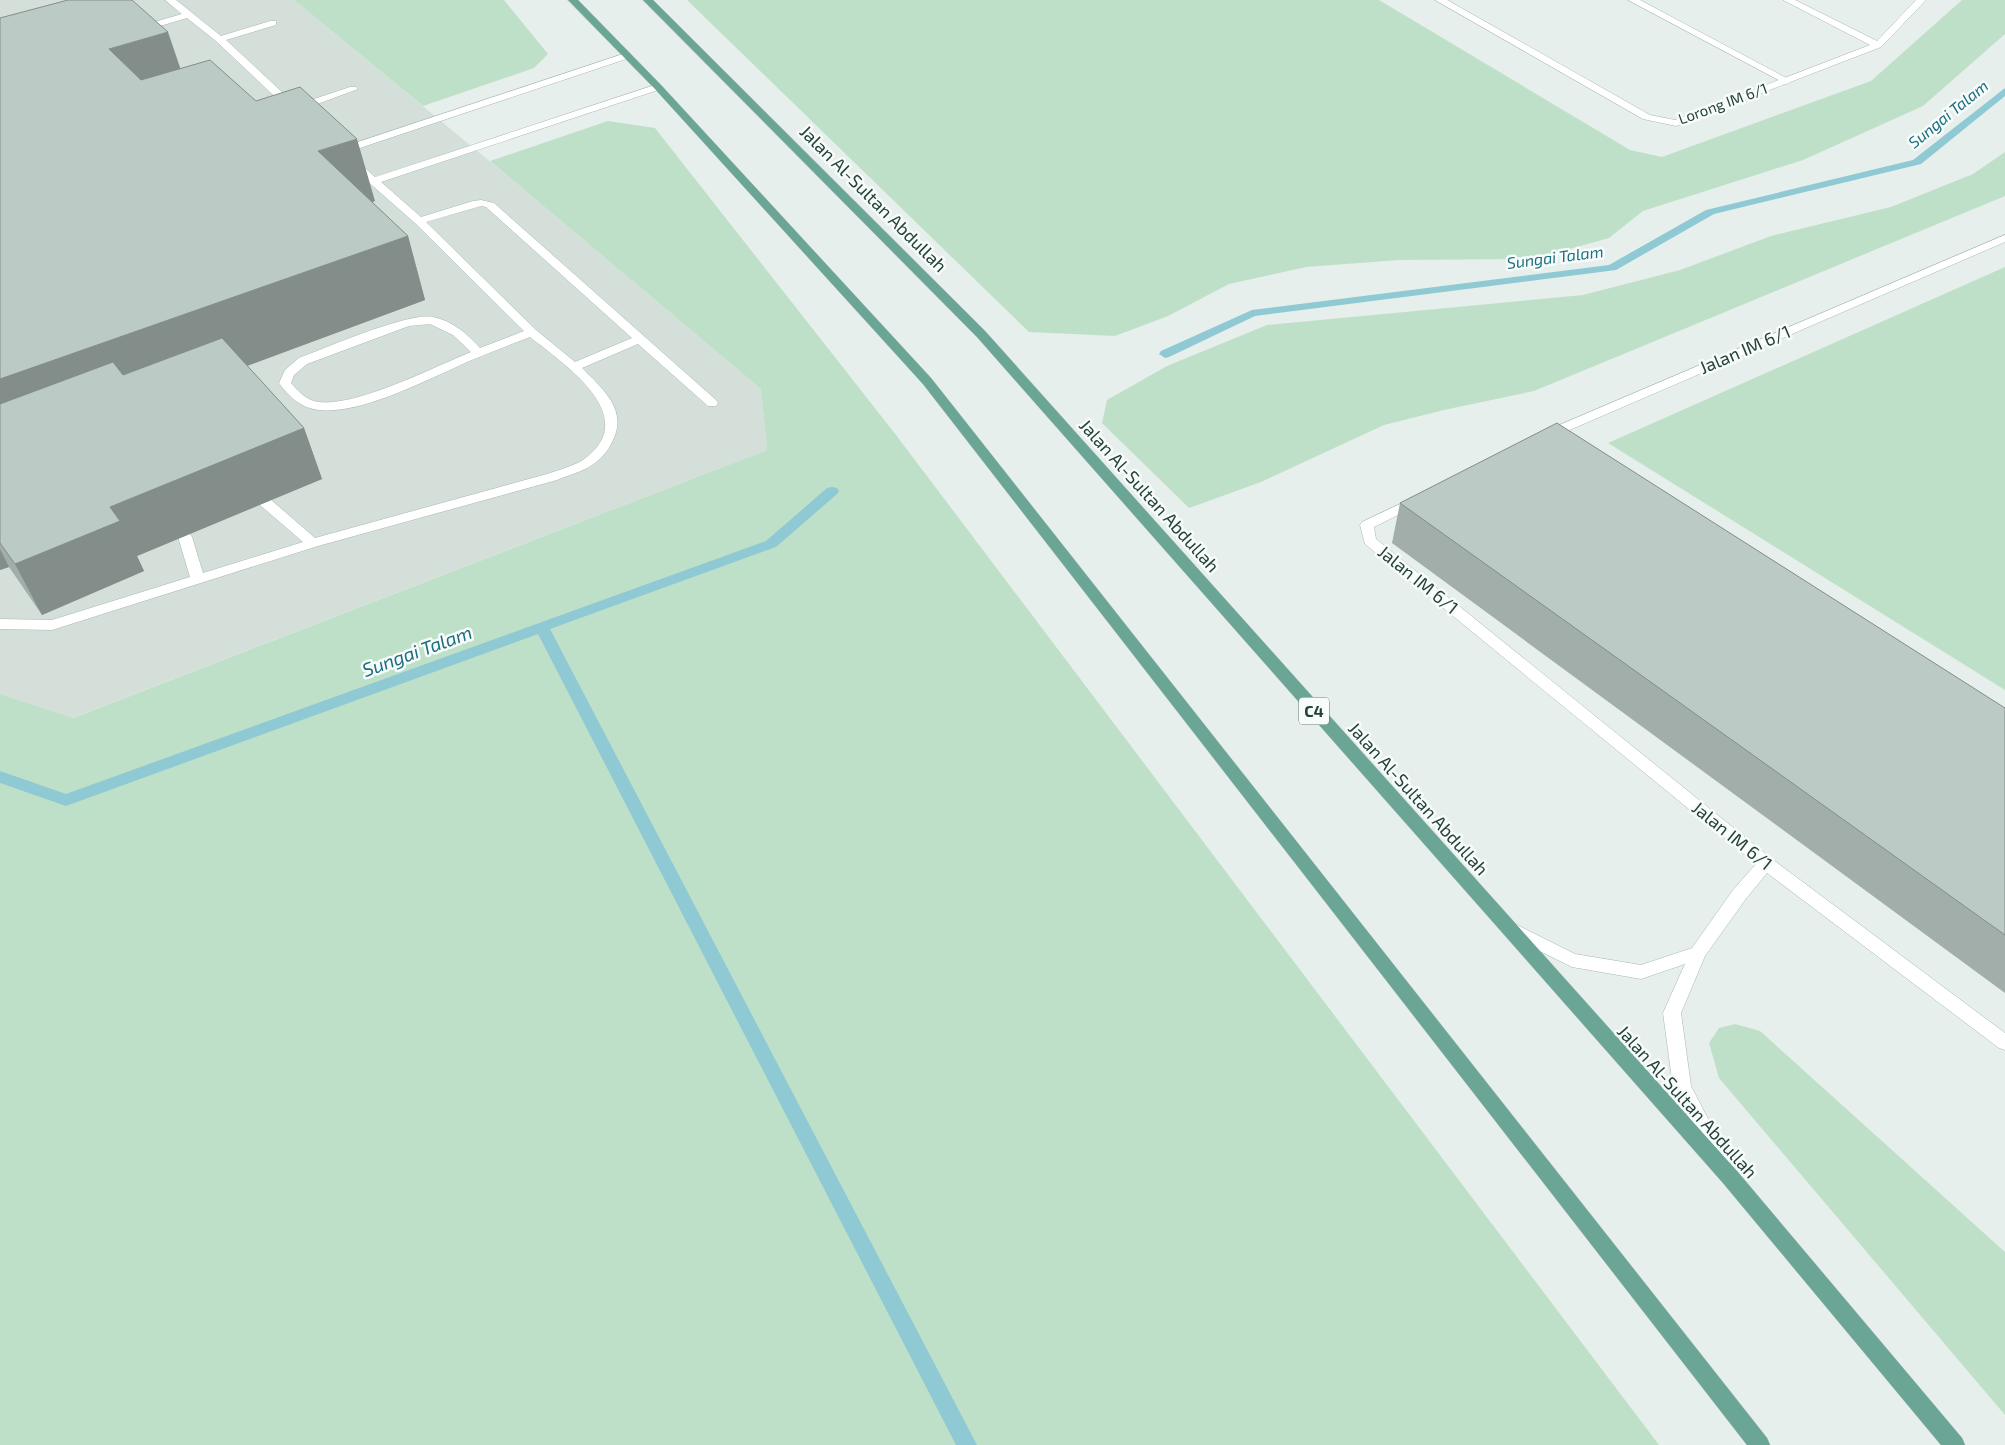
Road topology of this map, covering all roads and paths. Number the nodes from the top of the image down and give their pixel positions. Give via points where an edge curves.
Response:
1 (170, 0) edge
2 (573, 0) edge
3 (648, 0) edge
4 (1440, 0) edge
5 (1633, 0) edge
6 (1788, 0) edge
7 (1921, 0) edge
8 (189, 15) junction
9 (273, 23) dead end
10 (132, 31) edge
11 (219, 39) junction
12 (1878, 45) junction
13 (626, 56) junction
14 (1787, 81) junction
15 (658, 87) junction
16 (352, 89) dead end
17 (374, 181) junction
18 (419, 222) junction
19 (2005, 238) edge
20 (532, 332) junction
21 (639, 339) junction
22 (478, 353) junction
23 (574, 366) junction
24 (712, 403) dead end
25 (1561, 447) edge
26 (1429, 494) edge
27 (265, 502) dead end
28 (185, 537) dead end
29 (313, 543) junction
30 (198, 579) junction
31 (0, 624) edge
32 (1766, 863) junction
33 (1505, 926) junction
34 (1698, 953) junction
35 (2005, 1043) edge
36 (1730, 1177) junction
37 (1760, 1445) edge
38 (1955, 1445) edge

1 - 8 street
2 - 13 main road
3 - 33 main road, Jalan Al-Sultan Abdullah / C4 via 981,334
4 - 14 street, Lorong IM 6/1 via 1647,117 1676,123
5 - 14 street
6 - 12 street
7 - 12 street, Lorong IM 6/1
8 - 10 street
8 - 11 street
9 - 11 street
11 - 16 street via 298,112
12 - 14 street, Lorong IM 6/1
13 - 15 main road
13 - 17 street via 338,148
15 - 17 street
15 - 37 main road via 927,381
17 - 18 street
18 - 20 street
18 - 21 street via 473,204 490,205
19 - 25 street, Jalan IM 6/1 via 1540,439
20 - 22 street
20 - 23 street
21 - 23 street
21 - 24 street
22 - 22 street via 348,404 320,406 297,398 285,383 288,372 303,361 408,322 431,320 446,324 464,336
23 - 29 street via 599,392 611,412 612,431 603,448 587,463 552,477
26 - 32 street, Jalan IM 6/1 via 1367,526 1370,541
27 - 29 street
28 - 30 street
29 - 30 street
30 - 31 street via 52,625
32 - 34 street
32 - 35 street, Jalan IM 6/1
33 - 34 street via 1572,960 1641,972
33 - 36 main road, Jalan Al-Sultan Abdullah / C4
34 - 36 street via 1672,1013 1682,1087
36 - 38 main road, Jalan Al-Sultan Abdullah / C4

